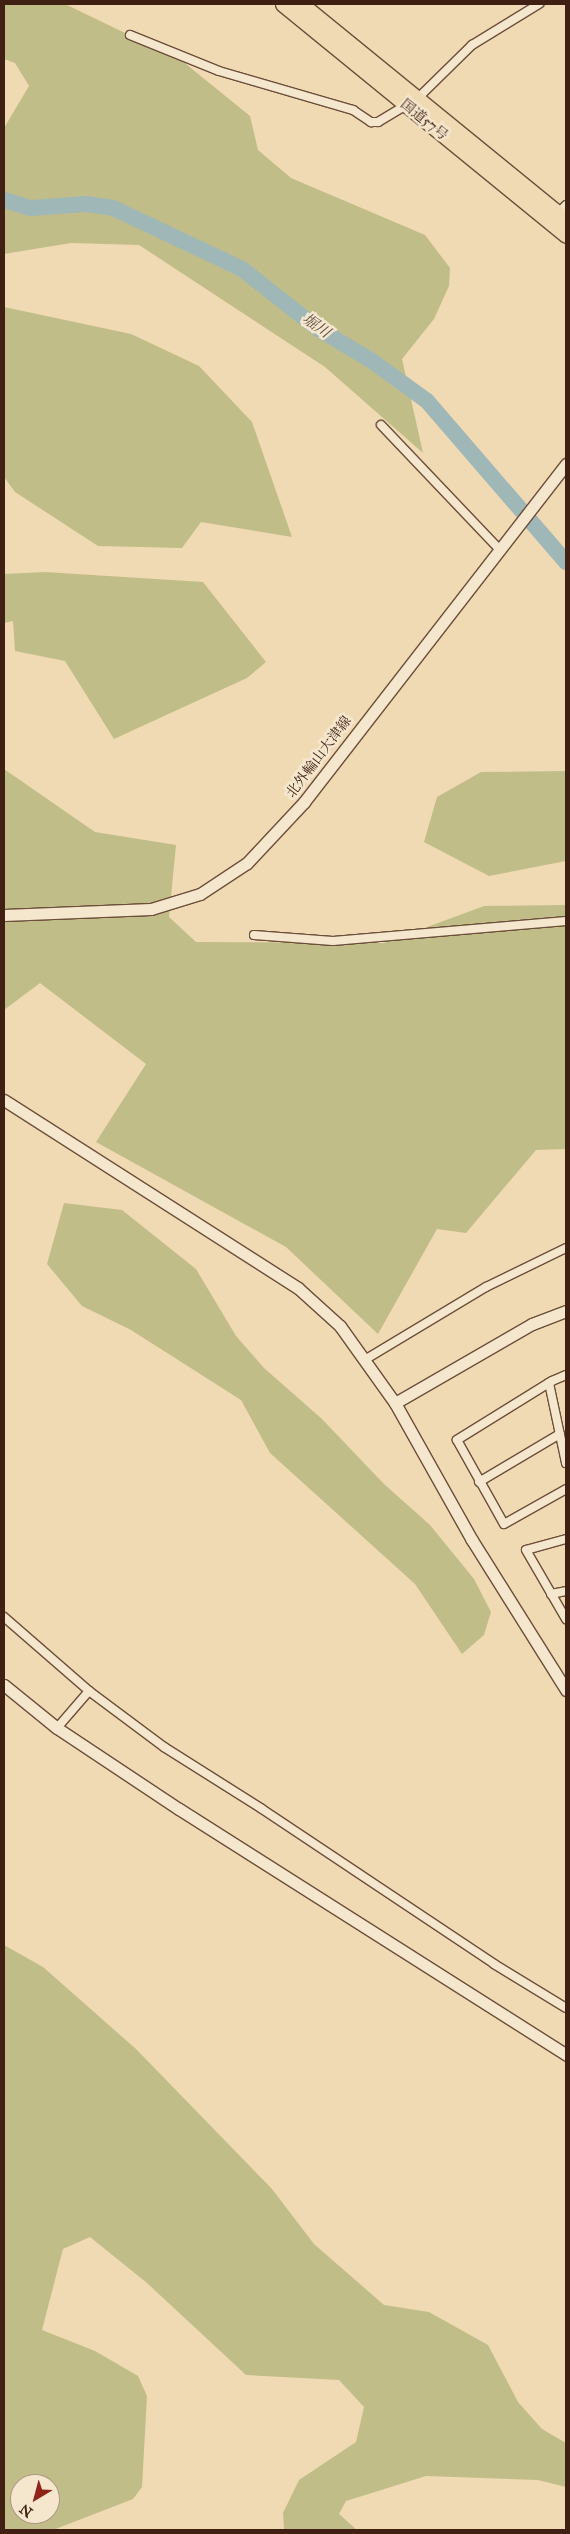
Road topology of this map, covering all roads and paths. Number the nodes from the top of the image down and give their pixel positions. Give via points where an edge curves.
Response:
1 (283, 4) edge
2 (301, 4) edge
3 (539, 4) edge
4 (130, 36) dead end
5 (411, 102) junction
6 (564, 213) edge
7 (566, 235) edge
8 (381, 425) dead end
9 (566, 464) edge
10 (499, 549) junction
11 (4, 915) edge
12 (566, 921) edge
13 (254, 935) dead end
14 (4, 1100) edge
15 (566, 1248) edge
16 (566, 1311) edge
17 (366, 1359) junction
18 (566, 1375) edge
19 (549, 1383) junction
20 (395, 1403) junction
21 (560, 1434) junction
22 (566, 1463) edge
23 (479, 1482) junction
24 (566, 1489) edge
25 (566, 1539) edge
26 (566, 1591) edge
27 (551, 1594) junction
28 (4, 1617) edge
29 (566, 1619) edge
30 (4, 1686) edge
31 (88, 1690) junction
32 (566, 1690) edge
33 (57, 1728) junction
34 (566, 2008) edge
35 (566, 2055) edge

1 - 5 highway, 国道57号
2 - 5 highway, 国道57号
3 - 5 street via 472,44
4 - 5 street via 219,72 353,110 371,122 385,120
5 - 6 highway, 国道57号
5 - 7 highway, 国道57号
8 - 10 street
9 - 10 street, 北外輪山大津線
10 - 11 street, 北外輪山大津線 via 304,802 247,863 200,894 151,910
12 - 13 street via 333,941
14 - 17 street via 298,1288 340,1326
15 - 17 street via 486,1287
16 - 20 street via 532,1324
17 - 20 street
18 - 19 street
19 - 21 street
19 - 23 street via 458,1438 458,1444
20 - 32 street via 472,1540
21 - 22 street
21 - 23 street
23 - 24 street via 504,1524
25 - 27 street via 526,1550
26 - 27 street
27 - 29 street
28 - 31 street
30 - 33 street
31 - 33 street
31 - 34 street via 164,1747
33 - 35 street via 268,1867

